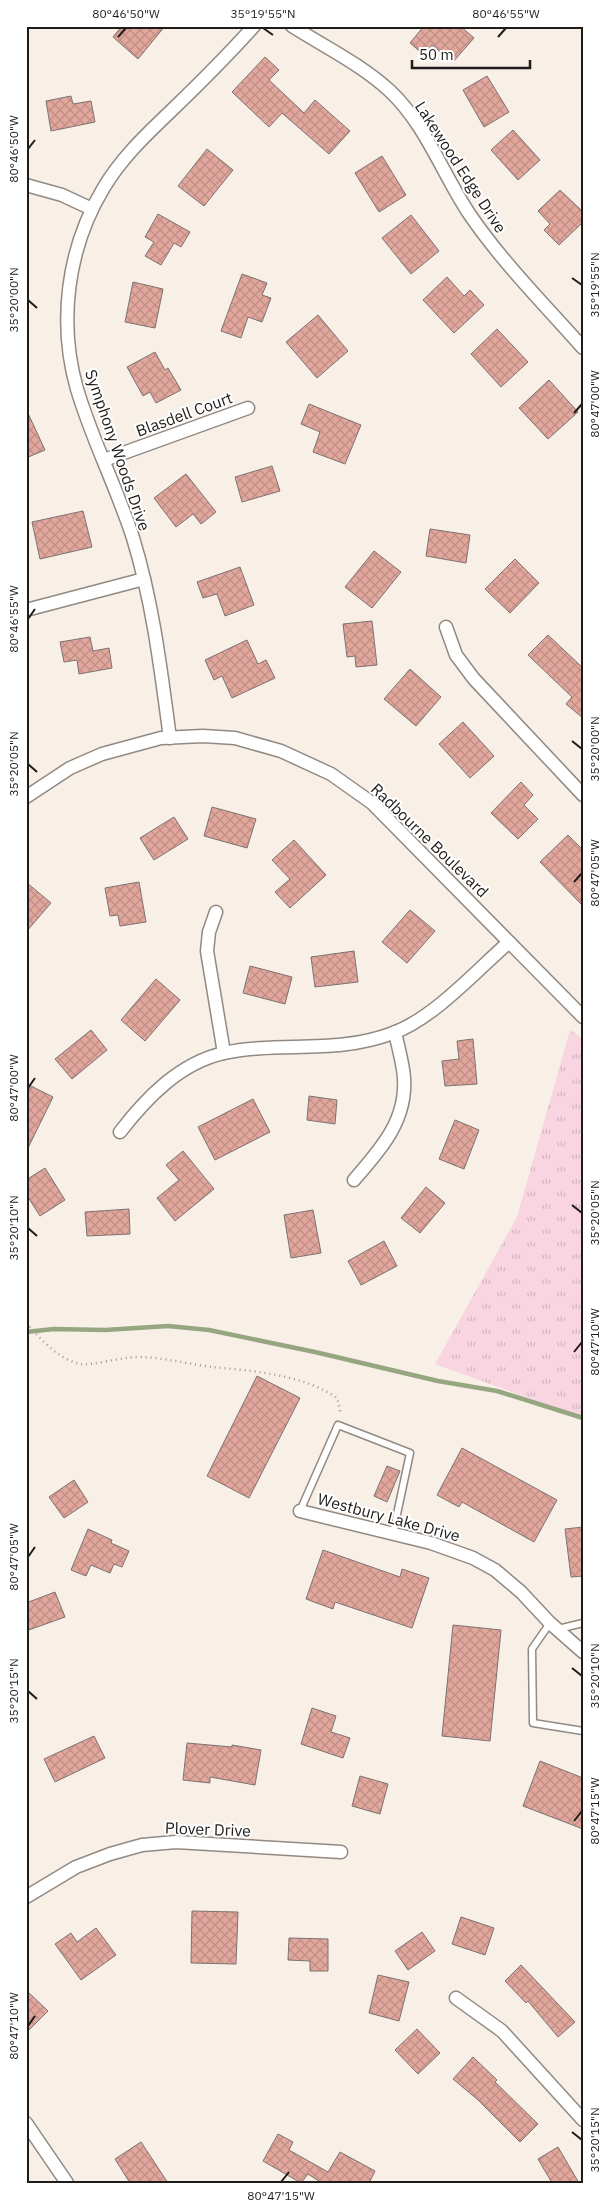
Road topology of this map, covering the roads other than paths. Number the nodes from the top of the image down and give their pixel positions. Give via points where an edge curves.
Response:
1 (254, 26) edge
2 (292, 26) edge
3 (26, 185) edge
4 (92, 209) junction
5 (583, 348) edge
6 (248, 408) dead end
7 (104, 460) junction
8 (144, 579) junction
9 (26, 610) edge
10 (446, 627) dead end
11 (170, 738) junction
12 (583, 795) edge
13 (26, 797) edge
14 (216, 912) dead end
15 (509, 942) junction
16 (583, 1017) edge
17 (395, 1032) junction
18 (224, 1053) junction
19 (120, 1132) dead end
20 (354, 1180) dead end
21 (300, 1510) joint
22 (393, 1533) junction
23 (583, 1623) edge
24 (554, 1626) junction
25 (583, 1652) edge
26 (583, 1731) edge
27 (341, 1852) dead end
28 (26, 1897) edge
29 (456, 1998) dead end
30 (583, 2120) edge
31 (26, 2123) edge
32 (67, 2183) edge

1 - 4 street, Symphony Woods Drive via 122,161
2 - 5 street, Lakewood Edge Drive via 369,74 399,101 485,235
3 - 4 street via 62,195
4 - 7 street, Symphony Woods Drive via 75,255 67,320 77,389
6 - 7 street, Blasdell Court
7 - 8 street, Symphony Woods Drive
8 - 9 street
8 - 11 street, Symphony Woods Drive via 159,655
10 - 12 street via 456,655 474,679
11 - 13 street, Radbourne Boulevard via 102,754 70,768
11 - 15 street, Radbourne Boulevard via 203,736 251,741 282,751 331,774 372,803
14 - 18 street via 207,951
15 - 16 street, Radbourne Boulevard
15 - 17 street via 431,1011
17 - 18 street via 346,1045
17 - 20 street via 404,1080 401,1109 384,1144
18 - 19 street via 170,1080 153,1093
21 - 22 street, Westbury Lake Drive
21 - 22 lane via 338,1425 410,1453
22 - 24 street, Westbury Lake Drive via 473,1558 494,1570 522,1592
23 - 24 lane
24 - 25 street, Westbury Lake Drive
24 - 26 lane via 532,1648 533,1723
27 - 28 street, Plover Drive via 176,1842 142,1845 76,1867
29 - 30 street via 502,2031
31 - 32 street

